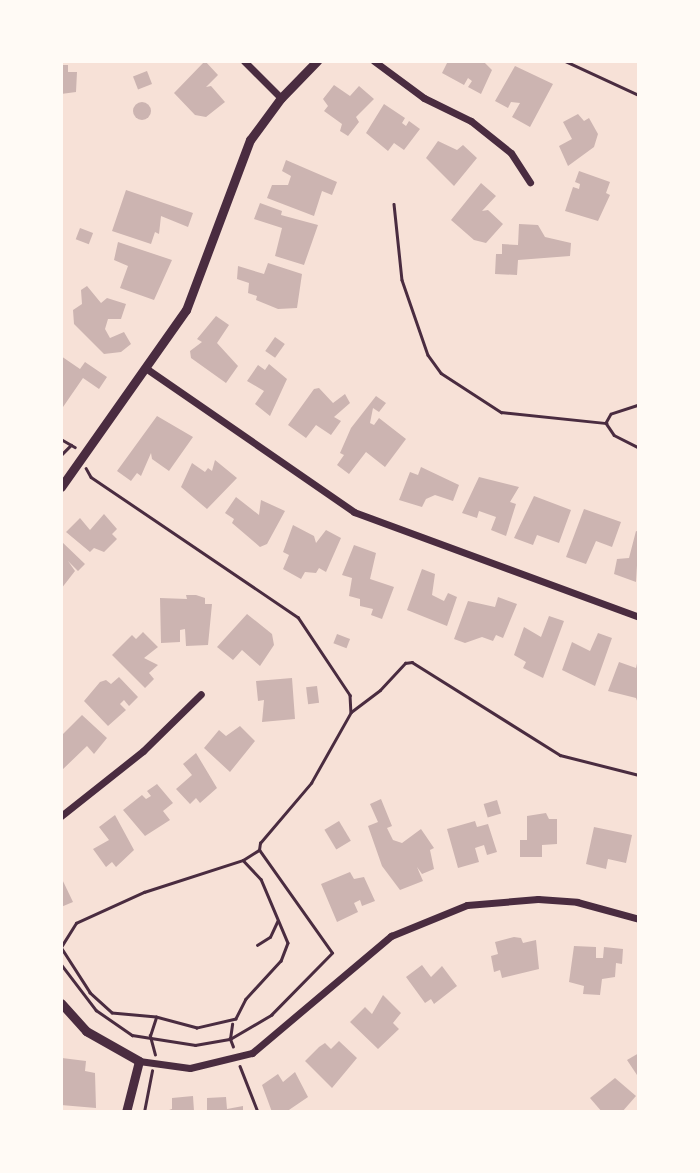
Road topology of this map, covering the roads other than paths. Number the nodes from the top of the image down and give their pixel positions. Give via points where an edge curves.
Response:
1 (244, 61) edge
2 (317, 61) edge
3 (373, 61) edge
4 (281, 98) junction
5 (530, 182) dead end
6 (147, 369) junction
7 (61, 487) edge
8 (639, 617) edge
9 (201, 694) dead end
10 (61, 816) edge
11 (639, 919) edge
12 (61, 1003) edge
13 (139, 1061) junction
14 (126, 1112) edge

1 - 4 street
2 - 4 street
3 - 5 street via 424,98 471,121 511,153
4 - 6 street via 250,140 186,310
6 - 7 street
6 - 8 street via 354,512
9 - 10 street via 142,751
11 - 13 street via 577,902 538,899 467,905 391,936 252,1053 190,1068
12 - 13 street via 86,1031
13 - 14 street

